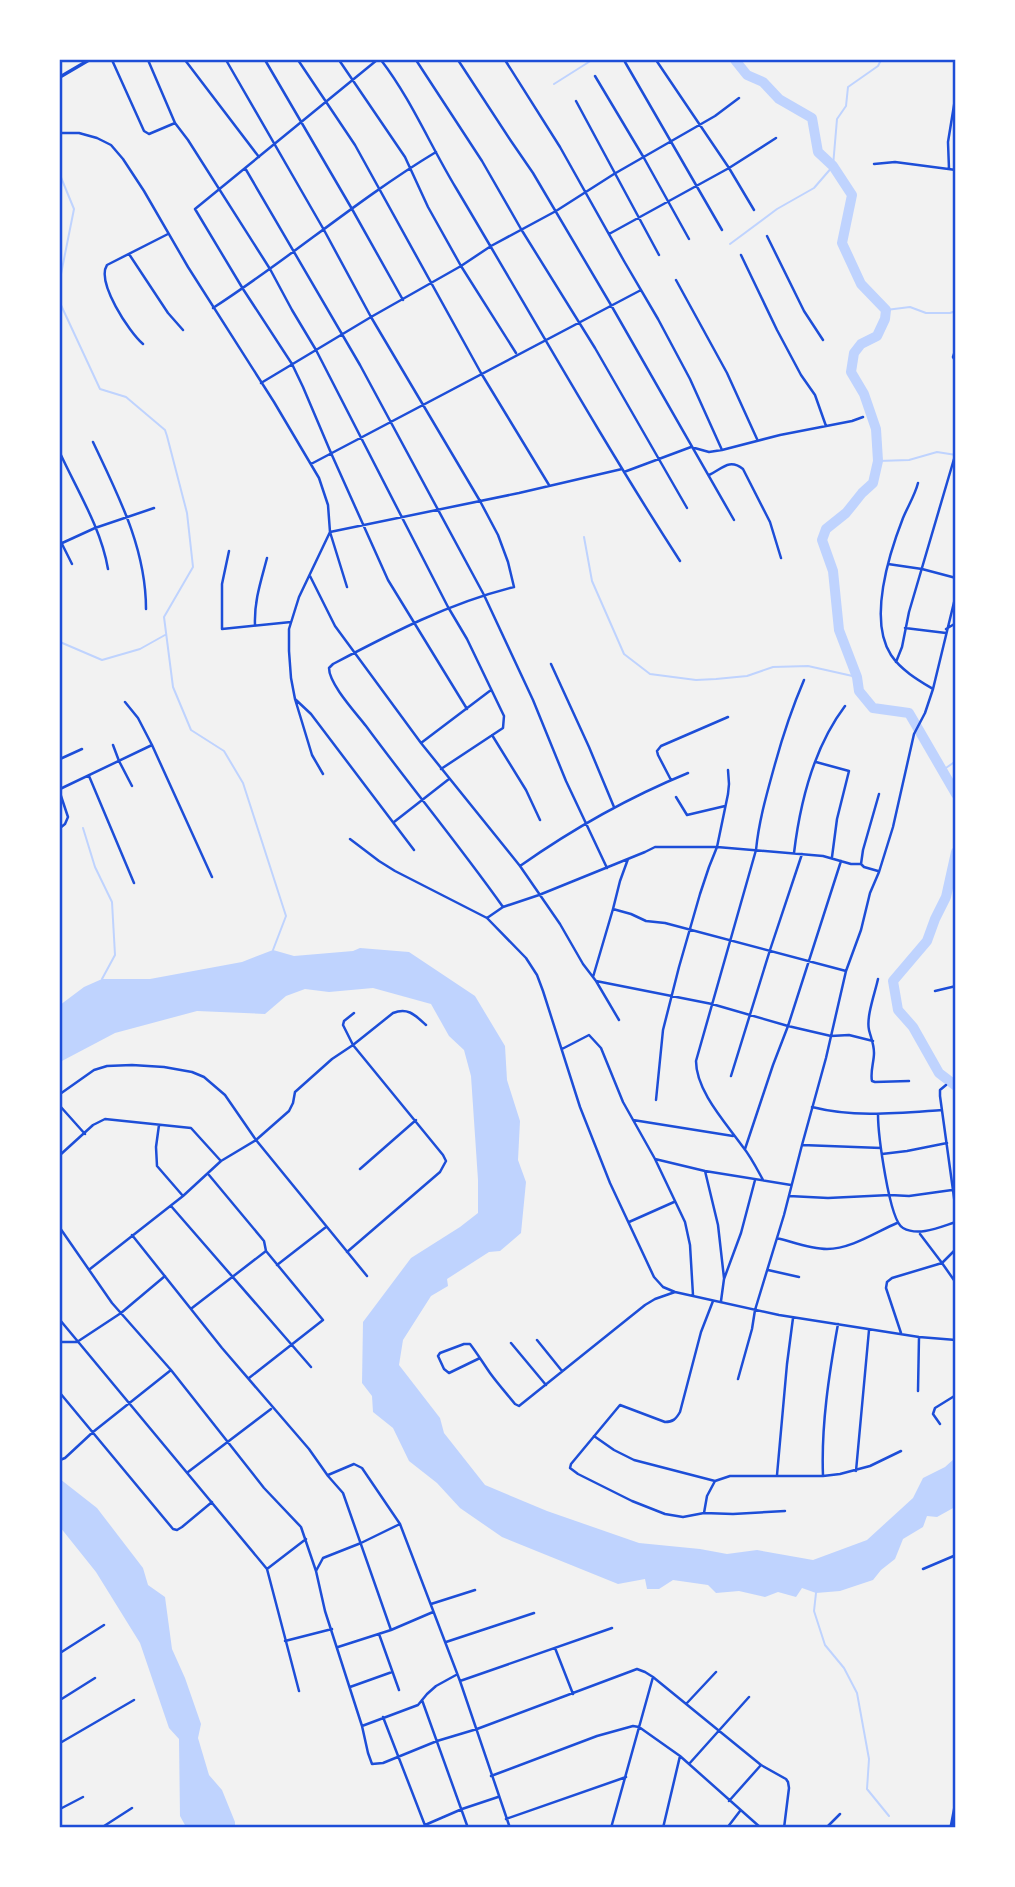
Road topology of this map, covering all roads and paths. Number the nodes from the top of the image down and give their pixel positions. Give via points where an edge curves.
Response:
1 (89, 60) edge
2 (112, 60) edge
3 (148, 60) edge
4 (185, 60) edge
5 (226, 60) edge
6 (265, 60) edge
7 (299, 60) edge
8 (339, 60) edge
9 (379, 60) edge
10 (416, 60) edge
11 (458, 60) edge
12 (505, 60) edge
13 (656, 60) edge
14 (625, 62) dead end
15 (595, 76) dead end
16 (60, 77) edge
17 (353, 80) junction
18 (956, 93) edge
19 (739, 98) dead end
20 (576, 101) dead end
21 (327, 102) junction
22 (301, 122) junction
23 (175, 123) junction
24 (700, 124) junction
25 (60, 133) edge
26 (776, 138) dead end
27 (671, 141) junction
28 (275, 144) junction
29 (436, 152) junction
30 (259, 157) junction
31 (644, 158) junction
32 (874, 164) dead end
33 (410, 167) junction
34 (245, 168) junction
35 (729, 168) junction
36 (949, 169) junction
37 (956, 170) edge
38 (614, 174) junction
39 (697, 186) junction
40 (379, 189) junction
41 (219, 190) junction
42 (585, 192) junction
43 (668, 202) junction
44 (352, 209) junction
45 (754, 210) dead end
46 (556, 211) junction
47 (639, 218) junction
48 (521, 229) junction
49 (324, 230) junction
50 (722, 230) dead end
51 (168, 234) junction
52 (609, 234) junction
53 (767, 236) dead end
54 (689, 239) dead end
55 (491, 246) junction
56 (295, 251) junction
57 (129, 254) junction
58 (659, 255) dead end
59 (741, 255) dead end
60 (461, 266) junction
61 (270, 269) junction
62 (676, 280) dead end
63 (433, 283) junction
64 (243, 289) junction
65 (641, 290) junction
66 (403, 300) junction
67 (611, 305) junction
68 (213, 308) junction
69 (371, 317) junction
70 (577, 322) junction
71 (183, 330) dead end
72 (342, 334) junction
73 (546, 339) junction
74 (823, 340) dead end
75 (143, 344) dead end
76 (956, 348) edge
77 (316, 349) junction
78 (517, 354) junction
79 (956, 362) edge
80 (292, 364) junction
81 (481, 373) junction
82 (261, 383) junction
83 (422, 405) junction
84 (863, 417) dead end
85 (391, 422) junction
86 (826, 426) junction
87 (361, 438) junction
88 (758, 440) junction
89 (93, 442) dead end
90 (691, 447) junction
91 (722, 450) junction
92 (60, 453) edge
93 (331, 453) junction
94 (954, 458) edge
95 (657, 460) junction
96 (311, 464) junction
97 (623, 471) junction
98 (709, 475) junction
99 (918, 483) dead end
100 (549, 485) junction
101 (480, 501) junction
102 (155, 508) dead end
103 (687, 508) dead end
104 (438, 509) junction
105 (128, 516) junction
106 (402, 517) junction
107 (734, 520) dead end
108 (362, 526) junction
109 (95, 527) junction
110 (330, 532) junction
111 (60, 542) edge
112 (229, 551) dead end
113 (267, 558) dead end
114 (781, 558) dead end
115 (680, 561) dead end
116 (72, 564) dead end
117 (888, 564) junction
118 (108, 569) dead end
119 (922, 569) junction
120 (310, 576) junction
121 (956, 578) edge
122 (347, 587) dead end
123 (956, 594) edge
124 (484, 595) junction
125 (952, 605) junction
126 (448, 607) junction
127 (146, 608) dead end
128 (956, 610) edge
129 (291, 622) junction
130 (414, 622) junction
131 (956, 623) edge
132 (255, 625) junction
133 (905, 628) junction
134 (946, 631) junction
135 (354, 653) junction
136 (896, 662) junction
137 (551, 664) dead end
138 (804, 680) dead end
139 (933, 689) junction
140 (492, 690) junction
141 (295, 699) junction
142 (125, 702) dead end
143 (845, 706) dead end
144 (467, 709) junction
145 (728, 717) dead end
146 (492, 734) junction
147 (421, 743) junction
148 (113, 745) dead end
149 (152, 745) junction
150 (82, 749) dead end
151 (60, 759) edge
152 (119, 761) junction
153 (816, 762) junction
154 (441, 769) junction
155 (728, 770) dead end
156 (688, 773) dead end
157 (323, 774) dead end
158 (89, 775) junction
159 (449, 779) junction
160 (671, 780) junction
161 (132, 786) dead end
162 (60, 791) edge
163 (879, 794) dead end
164 (676, 797) dead end
165 (421, 800) junction
166 (725, 806) junction
167 (614, 807) junction
168 (540, 820) dead end
169 (585, 822) junction
170 (393, 823) junction
171 (60, 828) edge
172 (350, 839) dead end
173 (717, 847) junction
174 (414, 850) dead end
175 (756, 850) junction
176 (794, 853) junction
177 (802, 854) junction
178 (832, 858) junction
179 (628, 859) junction
180 (841, 861) junction
181 (861, 864) junction
182 (520, 866) junction
183 (607, 867) junction
184 (879, 872) junction
185 (212, 877) dead end
186 (134, 883) dead end
187 (539, 895) junction
188 (503, 907) junction
189 (613, 909) junction
190 (487, 918) junction
191 (690, 930) junction
192 (730, 940) junction
193 (770, 950) junction
194 (808, 961) junction
195 (846, 971) junction
196 (593, 976) junction
197 (878, 979) dead end
198 (596, 981) junction
199 (956, 986) edge
200 (935, 990) dead end
201 (672, 996) junction
202 (712, 1004) junction
203 (354, 1013) dead end
204 (750, 1015) junction
205 (619, 1020) dead end
206 (426, 1025) dead end
207 (788, 1026) junction
208 (831, 1036) junction
209 (873, 1041) junction
210 (353, 1045) junction
211 (562, 1049) junction
212 (731, 1076) dead end
213 (909, 1082) dead end
214 (946, 1085) dead end
215 (60, 1094) edge
216 (656, 1100) dead end
217 (60, 1106) edge
218 (812, 1107) junction
219 (942, 1110) junction
220 (877, 1114) junction
221 (416, 1120) junction
222 (633, 1120) junction
223 (159, 1124) junction
224 (85, 1134) junction
225 (735, 1137) junction
226 (256, 1140) junction
227 (947, 1143) junction
228 (802, 1145) junction
229 (881, 1148) junction
230 (745, 1149) junction
231 (882, 1154) junction
232 (60, 1155) edge
233 (654, 1159) junction
234 (221, 1161) junction
235 (360, 1169) dead end
236 (705, 1171) junction
237 (208, 1174) junction
238 (755, 1180) junction
239 (763, 1180) junction
240 (791, 1185) junction
241 (952, 1189) junction
242 (890, 1195) junction
243 (183, 1196) junction
244 (789, 1196) junction
245 (675, 1202) junction
246 (171, 1206) junction
247 (956, 1212) edge
248 (956, 1222) edge
249 (629, 1223) junction
250 (897, 1223) junction
251 (60, 1228) edge
252 (328, 1228) junction
253 (919, 1232) junction
254 (132, 1235) junction
255 (778, 1237) junction
256 (956, 1249) edge
257 (266, 1251) junction
258 (347, 1252) junction
259 (942, 1263) junction
260 (277, 1265) junction
261 (90, 1269) junction
262 (768, 1270) junction
263 (165, 1276) junction
264 (367, 1276) dead end
265 (231, 1277) junction
266 (799, 1277) dead end
267 (724, 1279) junction
268 (956, 1283) edge
269 (675, 1292) junction
270 (692, 1296) junction
271 (714, 1300) junction
272 (721, 1301) junction
273 (192, 1308) junction
274 (755, 1310) junction
275 (121, 1312) junction
276 (793, 1317) junction
277 (60, 1320) edge
278 (838, 1324) junction
279 (869, 1330) junction
280 (902, 1335) junction
281 (919, 1337) junction
282 (537, 1340) dead end
283 (956, 1340) edge
284 (60, 1342) edge
285 (77, 1342) junction
286 (511, 1343) dead end
287 (292, 1346) junction
288 (480, 1357) junction
289 (311, 1367) dead end
290 (171, 1370) junction
291 (562, 1371) junction
292 (249, 1378) junction
293 (738, 1380) dead end
294 (546, 1385) junction
295 (918, 1391) dead end
296 (60, 1394) edge
297 (956, 1395) edge
298 (129, 1402) junction
299 (272, 1408) junction
300 (940, 1424) dead end
301 (93, 1432) junction
302 (594, 1436) junction
303 (228, 1441) junction
304 (901, 1451) dead end
305 (60, 1460) edge
306 (856, 1471) junction
307 (188, 1472) junction
308 (777, 1475) junction
309 (328, 1476) junction
310 (823, 1476) junction
311 (715, 1481) junction
312 (212, 1502) junction
313 (785, 1511) dead end
314 (704, 1513) junction
315 (400, 1524) junction
316 (306, 1539) junction
317 (361, 1543) junction
318 (956, 1555) edge
319 (267, 1569) junction
320 (923, 1569) dead end
321 (316, 1571) junction
322 (475, 1590) dead end
323 (431, 1604) junction
324 (433, 1612) junction
325 (534, 1613) dead end
326 (104, 1625) dead end
327 (332, 1629) junction
328 (612, 1629) dead end
329 (391, 1630) junction
330 (379, 1634) junction
331 (285, 1641) junction
332 (446, 1642) junction
333 (338, 1647) junction
334 (555, 1648) junction
335 (60, 1653) edge
336 (392, 1672) junction
337 (716, 1672) dead end
338 (457, 1674) junction
339 (653, 1677) junction
340 (95, 1678) dead end
341 (460, 1681) junction
342 (350, 1687) junction
343 (399, 1690) dead end
344 (299, 1691) dead end
345 (573, 1694) junction
346 (749, 1697) dead end
347 (60, 1700) edge
348 (134, 1700) dead end
349 (422, 1700) junction
350 (687, 1703) junction
351 (383, 1717) junction
352 (362, 1726) junction
353 (639, 1727) junction
354 (477, 1729) junction
355 (719, 1731) junction
356 (437, 1741) junction
357 (60, 1743) edge
358 (398, 1756) junction
359 (680, 1756) junction
360 (689, 1764) junction
361 (761, 1765) junction
362 (491, 1776) junction
363 (625, 1777) junction
364 (83, 1797) dead end
365 (499, 1797) junction
366 (956, 1799) edge
367 (729, 1801) junction
368 (132, 1808) dead end
369 (60, 1809) edge
370 (462, 1809) junction
371 (740, 1811) junction
372 (839, 1814) dead end
373 (506, 1819) junction
374 (956, 1819) edge
375 (426, 1826) edge
376 (950, 1826) edge
377 (612, 1827) edge
378 (101, 1828) edge
379 (468, 1828) edge
380 (510, 1828) edge
381 (663, 1828) edge
382 (727, 1828) edge
383 (761, 1828) edge
384 (784, 1828) edge
385 (826, 1828) edge

1 - 16 street
2 - 23 street via 145,131 149,134
3 - 23 street
4 - 30 street
5 - 28 street
6 - 22 street
7 - 21 street
8 - 17 street
9 - 17 street
9 - 29 street via 405,94
10 - 48 street
11 - 46 street
12 - 42 street
13 - 24 street
14 - 27 street
15 - 31 street
17 - 21 street
17 - 33 street
18 - 36 street via 947,142
19 - 24 street
20 - 38 street
21 - 22 street
21 - 40 street
22 - 28 street
22 - 44 street
23 - 41 street
24 - 27 street
24 - 35 street
25 - 51 street via 79,133 111,145
26 - 35 street
27 - 31 street
27 - 39 street
28 - 30 street
28 - 49 street
29 - 33 street
29 - 55 street
30 - 34 street
31 - 38 street
31 - 43 street
32 - 36 street
33 - 40 street
33 - 60 street
34 - 41 street
34 - 56 street
35 - 39 street
35 - 45 street
36 - 37 street
38 - 42 street
38 - 47 street
39 - 43 street
39 - 50 street
40 - 44 street
40 - 63 street
41 - 61 street
41 - 64 street via 195,209
42 - 46 street
42 - 52 street
43 - 47 street
43 - 54 street
44 - 49 street
44 - 66 street
46 - 48 street
46 - 67 street
47 - 52 street
47 - 58 street
48 - 55 street
48 - 70 street
49 - 56 street
49 - 69 street
51 - 57 street
51 - 68 street
52 - 65 street
53 - 74 street
55 - 60 street
55 - 73 street
56 - 61 street
56 - 72 street
57 - 71 street
57 - 75 street via 107,265 104,274 122,319
59 - 86 street
60 - 63 street
60 - 78 street
61 - 64 street
61 - 77 street
62 - 88 street
63 - 66 street
63 - 81 street
64 - 68 street
64 - 80 street
65 - 67 street
65 - 91 street via 690,379
66 - 69 street
67 - 70 street
67 - 90 street
68 - 82 street
69 - 72 street
69 - 83 street
70 - 73 street
70 - 95 street
72 - 77 street
72 - 85 street
73 - 78 street
73 - 97 street
76 - 79 street
77 - 80 street
77 - 87 street
78 - 81 street
80 - 82 street
80 - 93 street
81 - 83 street
81 - 100 street
82 - 96 street
83 - 85 street
83 - 101 street
84 - 86 street
85 - 87 street
85 - 104 street
86 - 88 street
87 - 93 street
87 - 106 street
88 - 91 street
89 - 105 street
90 - 91 street
90 - 95 street
90 - 98 street
92 - 109 street
93 - 96 street
93 - 108 street
94 - 119 street
95 - 97 street
95 - 103 street
96 - 110 street via 326,494
97 - 100 street
97 - 115 street
98 - 107 street
98 - 114 street via 731,463 743,469 770,522
99 - 117 street
100 - 101 street
101 - 104 street
101 - 124 street via 498,535 514,587
102 - 105 street
104 - 106 street
104 - 124 street
105 - 109 street
105 - 127 street via 142,567
106 - 108 street
106 - 126 street
108 - 110 street
108 - 130 street
109 - 111 street
109 - 118 street
110 - 120 street
110 - 122 street
111 - 116 street
112 - 132 street via 222,584 222,629
113 - 132 street via 257,593
117 - 119 street
117 - 136 street via 880,604 886,644
119 - 121 street
119 - 133 street
120 - 129 street
120 - 135 street
123 - 125 street
124 - 126 street
124 - 169 street
125 - 128 street
125 - 134 street
126 - 130 street
126 - 140 street
129 - 132 street
129 - 141 street via 289,651
130 - 135 street
130 - 144 street
131 - 134 street
133 - 134 street
133 - 136 street
134 - 139 street
135 - 147 street
135 - 165 street via 333,664 328,673
136 - 139 street
137 - 167 street
138 - 175 street via 767,792
139 - 184 street via 914,734
140 - 144 street
140 - 146 street via 504,723
141 - 157 street via 312,755
141 - 170 street
142 - 149 street
143 - 153 street via 827,732
144 - 147 street
145 - 160 street via 660,746 658,755
146 - 154 street
146 - 168 street
147 - 154 street
148 - 152 street
149 - 152 street
149 - 185 street
150 - 151 street
152 - 158 street
152 - 161 street
153 - 176 street
153 - 178 street via 849,771
154 - 159 street
155 - 166 street
156 - 160 street
158 - 162 street
158 - 186 street
159 - 165 street
159 - 182 street
160 - 167 street
162 - 171 street via 68,817
163 - 181 street
164 - 166 street via 687,815
165 - 170 street
165 - 188 street
166 - 173 street
167 - 169 street
169 - 182 street
169 - 183 street
170 - 174 street
172 - 190 street via 395,871
173 - 175 street
173 - 179 street via 655,846
173 - 191 street
175 - 176 street
175 - 192 street
176 - 177 street
177 - 178 street
177 - 193 street
178 - 180 street
179 - 183 street
179 - 189 street
180 - 181 street
180 - 194 street
181 - 184 street
182 - 187 street
183 - 187 street
184 - 195 street
187 - 188 street
187 - 196 street
188 - 190 street
189 - 191 street
189 - 196 street
190 - 211 street via 537,975
191 - 192 street
191 - 201 street
192 - 193 street
192 - 202 street
193 - 194 street
193 - 204 street
194 - 195 street
194 - 207 street
195 - 208 street
196 - 198 street
197 - 209 street via 869,1020
198 - 201 street
198 - 205 street
199 - 200 street
201 - 202 street
201 - 216 street via 663,1030
202 - 204 street
202 - 225 street via 696,1071
203 - 210 street via 343,1025
204 - 207 street
204 - 212 street
206 - 210 street via 408,1010 401,1010
207 - 208 street
207 - 230 street
208 - 209 street
208 - 218 street
209 - 213 street via 872,1081
210 - 221 street
210 - 226 street via 295,1092 289,1111
211 - 222 street via 589,1035 601,1048
211 - 249 street via 580,1107
214 - 219 street via 940,1090
215 - 226 street via 107,1066 192,1072 225,1095
217 - 224 street
218 - 220 street
218 - 228 street
219 - 220 street
219 - 227 street
220 - 229 street
221 - 235 street
221 - 258 street via 443,1155 445,1165
222 - 225 street
222 - 233 street
223 - 224 street via 104,1119
223 - 234 street via 191,1128
223 - 243 street via 157,1166
224 - 232 street
225 - 230 street
226 - 234 street
226 - 252 street
227 - 231 street
227 - 241 street
228 - 229 street
228 - 240 street
229 - 231 street
230 - 239 street
231 - 242 street
233 - 236 street
233 - 245 street
234 - 237 street
236 - 238 street
236 - 267 street
237 - 243 street
237 - 257 street via 264,1241
238 - 239 street
238 - 267 street
239 - 240 street
240 - 244 street
241 - 242 street
241 - 247 street
242 - 244 street
242 - 250 street
243 - 246 street
244 - 255 street
245 - 249 street
245 - 270 street via 690,1245
246 - 254 street
246 - 265 street
248 - 253 street
249 - 269 street via 654,1277
250 - 253 street
250 - 255 street via 838,1248
251 - 261 street
252 - 258 street
252 - 260 street
253 - 259 street
254 - 261 street
254 - 263 street
255 - 262 street
256 - 259 street
257 - 260 street
257 - 265 street
258 - 264 street
259 - 268 street
259 - 280 street via 887,1282
260 - 287 street via 323,1320
261 - 275 street
262 - 266 street
262 - 274 street
263 - 273 street
263 - 275 street
265 - 273 street
265 - 287 street
267 - 272 street
269 - 270 street
269 - 291 street via 645,1305
270 - 271 street
271 - 272 street
271 - 302 street via 676,1419 664,1422 620,1405
272 - 274 street
273 - 292 street
274 - 276 street
274 - 293 street
275 - 285 street
275 - 290 street
276 - 278 street
276 - 308 street
277 - 285 street
278 - 279 street
278 - 310 street via 824,1424
279 - 280 street
279 - 306 street
280 - 281 street
281 - 283 street
281 - 295 street
282 - 291 street
284 - 285 street
285 - 298 street
286 - 294 street
287 - 289 street
287 - 292 street
288 - 288 street via 467,1343 438,1356 449,1373
288 - 294 street via 519,1406
290 - 298 street
290 - 303 street
291 - 294 street
292 - 299 street
296 - 301 street
297 - 300 street via 935,1408 933,1415
298 - 301 street
298 - 307 street
299 - 303 street
299 - 309 street
301 - 305 street
301 - 312 street via 173,1529
302 - 311 street via 634,1460
302 - 314 street via 571,1464 573,1471 665,1514
303 - 307 street
303 - 316 street via 301,1527
304 - 306 street
306 - 310 street
307 - 312 street
308 - 310 street
308 - 311 street via 730,1476
309 - 315 street via 354,1464 362,1468
309 - 317 street via 343,1493
311 - 314 street
312 - 319 street
313 - 314 street
315 - 317 street
315 - 323 street
316 - 319 street
316 - 321 street
317 - 321 street via 323,1558
317 - 329 street
318 - 320 street
319 - 331 street
321 - 327 street
322 - 323 street
323 - 324 street
324 - 329 street
324 - 332 street
325 - 332 street
326 - 335 street
327 - 331 street
327 - 333 street
328 - 334 street
329 - 330 street
330 - 333 street
330 - 336 street
331 - 344 street
332 - 338 street
333 - 342 street
334 - 341 street
334 - 345 street
336 - 342 street
336 - 343 street
337 - 350 street
338 - 341 street
338 - 349 street
339 - 345 street via 636,1669
339 - 350 street
339 - 353 street
340 - 347 street
341 - 354 street
342 - 352 street
345 - 354 street
346 - 355 street
348 - 357 street
349 - 351 street
349 - 356 street
350 - 355 street
351 - 352 street
351 - 358 street
352 - 358 street via 372,1764
353 - 359 street
353 - 362 street via 597,1736
353 - 363 street
354 - 356 street
354 - 362 street
355 - 360 street
355 - 361 street
356 - 358 street
356 - 370 street
358 - 375 street
359 - 360 street
359 - 381 street
360 - 367 street
361 - 367 street
361 - 384 street via 788,1782
362 - 365 street
363 - 373 street
363 - 377 street
364 - 369 street
365 - 370 street
365 - 373 street
366 - 376 street
367 - 371 street
368 - 378 street
370 - 375 street
370 - 379 street
371 - 382 street
371 - 383 street
372 - 385 street
373 - 380 street
374 - 376 street

